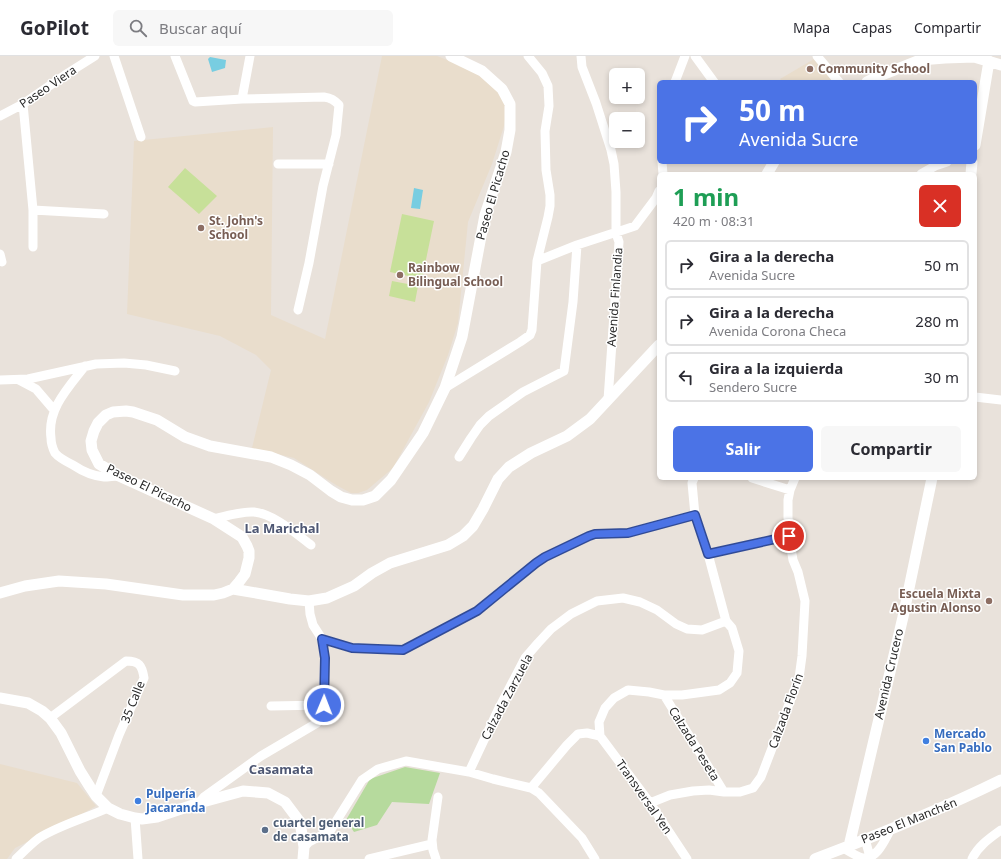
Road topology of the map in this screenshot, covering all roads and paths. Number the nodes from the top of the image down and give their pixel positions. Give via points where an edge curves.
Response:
1 (95, 56) edge
2 (114, 56) edge
3 (175, 56) edge
4 (250, 56) edge
5 (451, 56) edge
6 (528, 56) edge
7 (573, 56) edge
8 (582, 56) edge
9 (685, 56) edge
10 (695, 56) edge
11 (817, 56) edge
12 (974, 56) edge
13 (919, 58) edge
14 (989, 61) junction
15 (1001, 65) edge
16 (582, 68) junction
17 (676, 80) edge
18 (713, 80) edge
19 (837, 80) edge
20 (871, 80) edge
21 (242, 99) junction
22 (23, 104) junction
23 (0, 116) edge
24 (977, 133) edge
25 (141, 137) dead end
26 (278, 164) dead end
27 (329, 164) junction
28 (941, 164) edge
29 (924, 172) edge
30 (657, 196) edge
31 (33, 210) junction
32 (104, 214) dead end
33 (616, 232) junction
34 (577, 245) junction
35 (32, 247) dead end
36 (537, 261) junction
37 (298, 310) dead end
38 (657, 347) edge
39 (85, 366) junction
40 (175, 371) dead end
41 (0, 380) edge
42 (18, 380) junction
43 (445, 388) junction
44 (977, 397) edge
45 (608, 400) junction
46 (1001, 400) edge
47 (54, 410) junction
48 (459, 457) dead end
49 (119, 476) junction
50 (693, 480) edge
51 (758, 480) edge
52 (794, 480) edge
53 (932, 480) edge
54 (790, 490) junction
55 (695, 515) junction
56 (214, 519) junction
57 (789, 536) junction
58 (311, 545) dead end
59 (708, 554) junction
60 (233, 589) junction
61 (0, 593) edge
62 (309, 601) junction
63 (726, 621) junction
64 (322, 639) junction
65 (664, 695) junction
66 (0, 698) edge
67 (324, 705) junction
68 (271, 706) dead end
69 (50, 718) junction
70 (600, 736) junction
71 (469, 772) junction
72 (1001, 780) edge
73 (531, 788) junction
74 (724, 792) junction
75 (96, 796) junction
76 (438, 797) dead end
77 (199, 803) junction
78 (650, 803) junction
79 (108, 808) junction
80 (135, 818) junction
81 (891, 829) junction
82 (1001, 830) edge
83 (865, 839) junction
84 (432, 844) junction
85 (304, 847) junction
86 (846, 847) junction
87 (870, 858) edge
88 (16, 859) edge
89 (138, 859) edge
90 (303, 859) edge
91 (370, 859) edge
92 (436, 859) edge
93 (595, 859) edge
94 (687, 859) edge
95 (815, 859) edge
96 (972, 859) edge

1 - 22 street, Paseo Viera
2 - 25 street
3 - 21 street via 194,101
4 - 21 street
5 - 43 street, Paseo El Picacho via 482,71 502,89 510,104 510,130 506,152 485,215 462,337
6 - 36 street via 542,73 548,86 549,106 545,132 550,206
7 - 16 street
8 - 16 street, Avenida Finlandia
9 - 17 street
10 - 18 street
11 - 19 street
12 - 13 street
12 - 14 street
13 - 20 street
14 - 15 street
14 - 24 street
16 - 33 street, Avenida Finlandia via 596,103 614,164
21 - 27 street via 324,97 335,100 339,105 336,135
22 - 23 street, Paseo Viera
22 - 31 street
26 - 27 street
27 - 37 street
28 - 29 street
30 - 33 street via 635,226
31 - 32 street
31 - 35 street
33 - 34 street
33 - 45 street, Avenida Finlandia via 619,242
34 - 36 street
34 - 48 street via 564,371 523,392 489,416
36 - 43 street via 530,335
38 - 45 street
39 - 40 street via 124,363
39 - 42 street
39 - 47 street
41 - 42 street
42 - 47 street via 36,389
43 - 49 street, Paseo El Picacho via 423,433 391,480 375,496 363,500 341,497 291,464 271,457 210,446 185,437 157,420 126,411 106,415 98,423 91,441 92,450 99,464
44 - 46 street
45 - 62 street via 590,419 567,436 531,453 509,468 498,479 473,526 463,536 448,545 390,564 354,586 327,598
47 - 49 street via 50,432 55,452 80,470 105,477
49 - 56 street, Paseo El Picacho
50 - 55 street
51 - 54 street
52 - 54 street, Calzada Florín
53 - 86 street, Avenida Crucero via 902,618
54 - 57 street, Calzada Florín
55 - 59 street
55 - 64 street via 628,533 595,534 584,538 536,563 477,611 403,650 352,648
56 - 58 street via 254,512 267,515
56 - 60 street, Paseo El Picacho via 242,537 247,546 249,558 245,574
57 - 59 street
57 - 74 street, Calzada Florín via 805,602 799,678 761,777 753,788 740,792
59 - 63 street
60 - 61 street via 214,595 183,595 106,584 59,581
60 - 62 street
62 - 64 street via 313,626
63 - 65 street via 732,628 739,651 737,673 730,683 719,690
63 - 71 street, Calzada Zarzuela via 702,630 686,629 657,610 623,598 597,600 570,614 550,629 524,658
64 - 67 street via 325,658
65 - 70 street via 628,690 614,698 605,708 599,722
65 - 74 street, Calzada Peseta
66 - 69 street via 28,703
67 - 68 street
67 - 77 street via 317,723 261,756
69 - 75 street
69 - 75 street, 35 Calle via 126,661 133,661 143,670 144,678
70 - 73 street via 578,734
70 - 78 street, Transversal Yen
71 - 73 street
71 - 85 street via 406,761 378,769 362,780 330,831
72 - 81 street, Paseo El Manchén
73 - 93 street via 539,793 582,838
74 - 78 street, Calzada Florín via 693,791 670,795
75 - 79 street
76 - 84 street
77 - 80 street via 157,817
77 - 85 street via 243,791 268,793 285,802 300,822
78 - 94 street, Transversal Yen
79 - 80 street
79 - 88 street via 39,838
80 - 89 street
81 - 83 street, Paseo El Manchén
81 - 87 street
82 - 96 street via 987,840
83 - 86 street, Paseo El Manchén
83 - 87 street
84 - 91 street
84 - 92 street
85 - 90 street
86 - 87 street via 863,858
86 - 95 street, Paseo El Manchén

